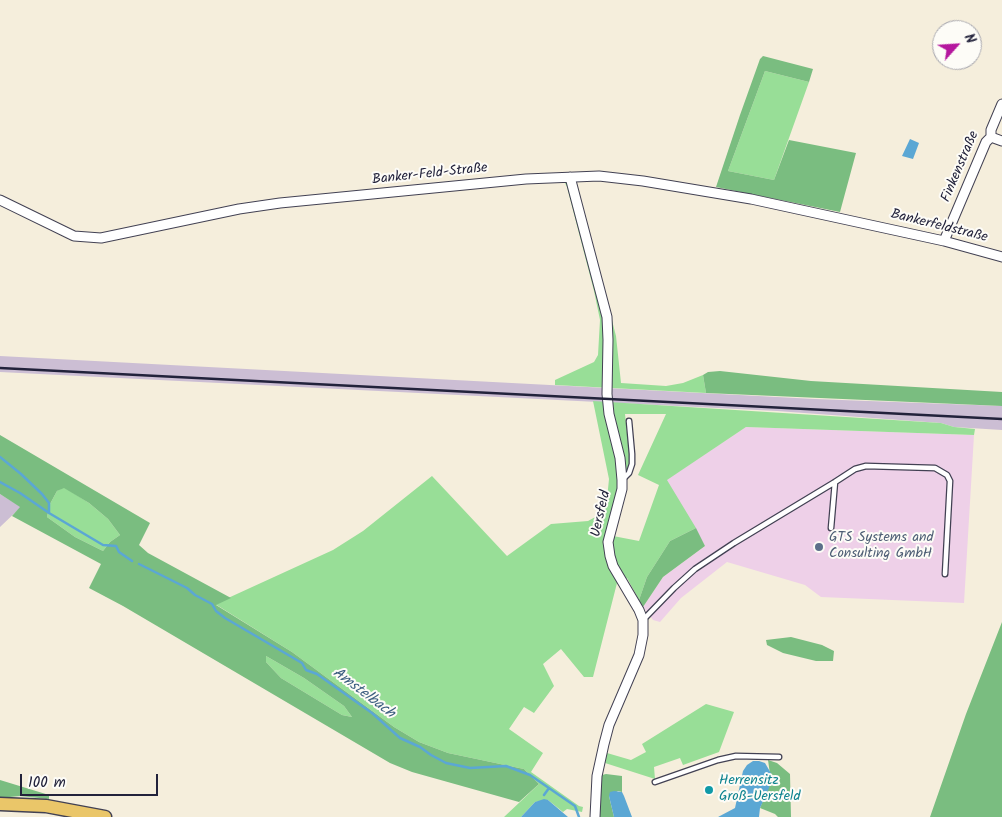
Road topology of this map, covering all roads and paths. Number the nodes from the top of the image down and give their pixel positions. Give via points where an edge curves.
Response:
1 (1002, 104) edge
2 (991, 137) junction
3 (1002, 141) edge
4 (570, 177) junction
5 (0, 200) edge
6 (870, 224) joint
7 (944, 241) junction
8 (1002, 257) edge
9 (628, 422) dead end
10 (622, 480) junction
11 (835, 482) junction
12 (830, 528) dead end
13 (945, 574) dead end
14 (643, 620) junction
15 (779, 757) dead end
16 (655, 782) dead end
17 (0, 804) edge
18 (105, 817) edge
19 (595, 817) edge

1 - 2 street, Finkenstraße
2 - 3 street
2 - 7 street, Finkenstraße
4 - 5 street, Banker-Feld-Straße via 247,208 101,238 74,236
4 - 6 street, Banker-Feld-Straße via 600,176 707,191
4 - 10 street, Uersfeld via 607,317 607,394
6 - 7 street, Bankerfeldstraße
7 - 8 street, Bankerfeldstraße
9 - 10 lane via 632,464
10 - 14 street, Uersfeld via 610,528 609,549 613,566
11 - 12 lane
11 - 13 lane via 866,466 943,471 950,481
11 - 14 lane via 695,569
14 - 19 street via 644,635 639,655 604,744 597,776
15 - 16 lane via 736,756
17 - 18 main road via 46,806

